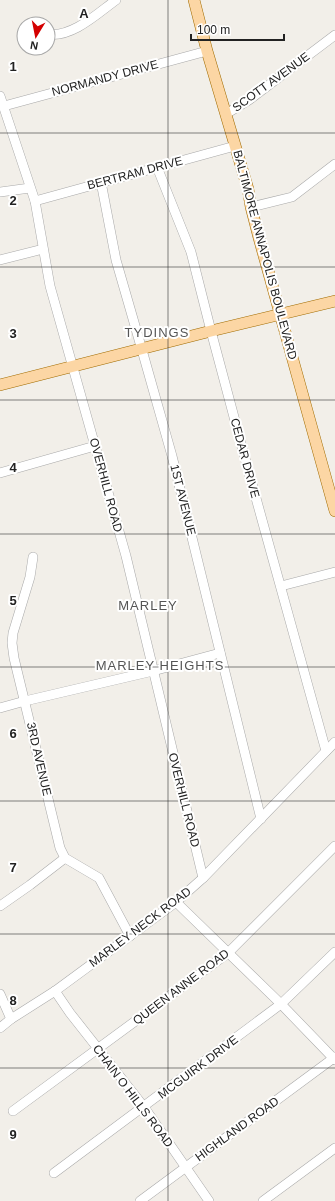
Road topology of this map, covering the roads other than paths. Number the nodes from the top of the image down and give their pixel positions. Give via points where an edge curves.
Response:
1 (116, 0) edge
2 (194, 0) edge
3 (56, 34) edge
4 (335, 35) edge
5 (207, 51) junction
6 (0, 96) edge
7 (4, 106) junction
8 (226, 114) junction
9 (235, 146) junction
10 (335, 164) edge
11 (157, 167) junction
12 (101, 182) junction
13 (30, 188) junction
14 (0, 192) edge
15 (35, 200) junction
16 (251, 207) junction
17 (43, 249) junction
18 (0, 260) edge
19 (335, 301) edge
20 (281, 314) junction
21 (211, 331) junction
22 (142, 350) junction
23 (73, 367) junction
24 (0, 384) edge
25 (95, 446) junction
26 (0, 474) edge
27 (335, 510) edge
28 (33, 557) dead end
29 (335, 572) edge
30 (281, 586) junction
31 (220, 653) junction
32 (153, 671) junction
33 (25, 701) junction
34 (0, 708) edge
35 (335, 742) edge
36 (326, 751) junction
37 (261, 819) junction
38 (335, 846) edge
39 (65, 858) junction
40 (203, 878) junction
41 (176, 902) junction
42 (0, 906) edge
43 (130, 936) junction
44 (335, 952) edge
45 (228, 953) junction
46 (55, 990) junction
47 (0, 994) edge
48 (281, 1004) junction
49 (11, 1019) junction
50 (0, 1028) edge
51 (98, 1049) junction
52 (335, 1059) edge
53 (144, 1107) junction
54 (13, 1111) dead end
55 (335, 1148) edge
56 (185, 1168) junction
57 (54, 1173) dead end
58 (140, 1201) edge
59 (209, 1201) edge
60 (263, 1201) edge

1 - 3 street via 74,29
2 - 5 main road, BALTIMORE ANNAPOLIS BOULEVARD
4 - 8 street, SCOTT AVENUE via 249,100
5 - 7 street, NORMANDY DRIVE
5 - 8 main road, BALTIMORE ANNAPOLIS BOULEVARD
6 - 7 street, OVERHILL ROAD
7 - 13 street, OVERHILL ROAD
8 - 9 main road, BALTIMORE ANNAPOLIS BOULEVARD
9 - 11 street, BERTRAM DRIVE
9 - 16 main road, BALTIMORE ANNAPOLIS BOULEVARD
10 - 16 street via 292,197
11 - 12 street, BERTRAM DRIVE
11 - 21 street, CEDAR DRIVE via 191,252
12 - 15 street, BERTRAM DRIVE
12 - 22 street, 1ST AVENUE via 116,260
13 - 14 street
13 - 15 street, OVERHILL ROAD
15 - 17 street, OVERHILL ROAD
16 - 20 main road, BALTIMORE ANNAPOLIS BOULEVARD
17 - 18 street
17 - 23 street, OVERHILL ROAD via 50,286
19 - 20 main road
20 - 21 main road
20 - 27 main road, BALTIMORE ANNAPOLIS BOULEVARD
21 - 22 main road
21 - 30 street, CEDAR DRIVE
22 - 23 main road
22 - 31 street, 1ST AVENUE via 172,456
23 - 24 main road
23 - 25 street, OVERHILL ROAD
25 - 26 street
25 - 32 street, OVERHILL ROAD via 126,556
28 - 33 street, 3RD AVENUE via 12,643
29 - 30 street
30 - 36 street, CEDAR DRIVE
31 - 32 street
31 - 37 street, 1ST AVENUE
32 - 33 street
32 - 40 street, OVERHILL ROAD
33 - 34 street
33 - 39 street, 3RD AVENUE via 60,848
35 - 36 street, MARLEY NECK ROAD
36 - 37 street, MARLEY NECK ROAD
37 - 40 street, MARLEY NECK ROAD
38 - 45 street, QUEEN ANNE ROAD
39 - 42 street
39 - 43 street via 99,878
40 - 41 street, MARLEY NECK ROAD
41 - 43 street, MARLEY NECK ROAD
41 - 45 street
43 - 46 street, MARLEY NECK ROAD
44 - 48 street, MCGUIRK DRIVE
45 - 48 street
45 - 51 street, QUEEN ANNE ROAD
46 - 49 street, MARLEY NECK ROAD
46 - 51 street, CHAIN O HILLS ROAD
47 - 49 street
48 - 52 street
48 - 53 street, MCGUIRK DRIVE
49 - 50 street, MARLEY NECK ROAD
51 - 53 street, CHAIN O HILLS ROAD
51 - 54 street, QUEEN ANNE ROAD
52 - 56 street, HIGHLAND ROAD
53 - 56 street, CHAIN O HILLS ROAD
53 - 57 street, MCGUIRK DRIVE
55 - 60 street
56 - 58 street, HIGHLAND ROAD
56 - 59 street, CHAIN O HILLS ROAD

